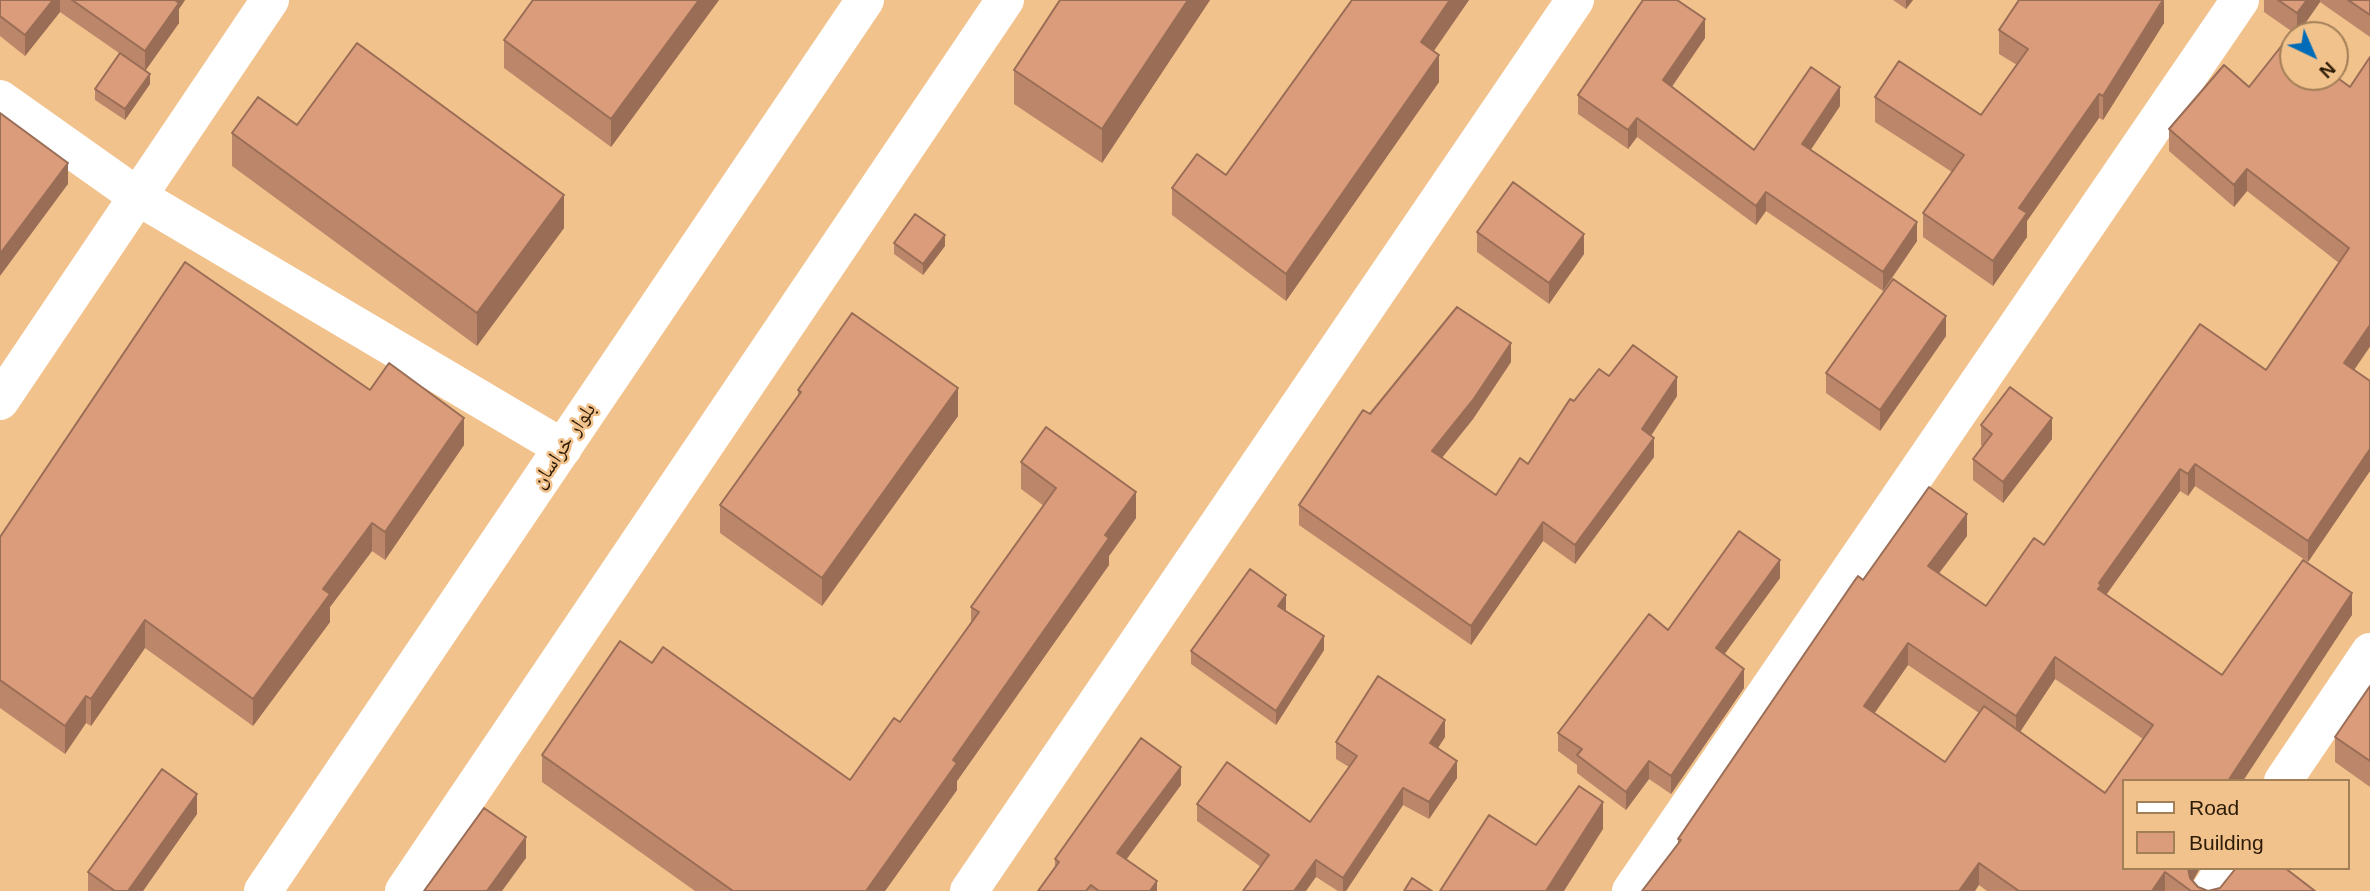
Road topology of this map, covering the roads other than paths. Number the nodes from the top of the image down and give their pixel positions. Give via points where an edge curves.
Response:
1 (270, 0) edge
2 (865, 0) edge
3 (1005, 0) edge
4 (1575, 0) edge
5 (2240, 0) edge
6 (0, 99) edge
7 (136, 196) junction
8 (0, 401) edge
9 (563, 448) junction
10 (2370, 652) edge
11 (2284, 779) edge
12 (2224, 870) edge
13 (263, 891) edge
14 (404, 891) edge
15 (970, 891) edge
16 (1631, 891) edge
17 (2210, 891) edge

1 - 7 street
2 - 9 street, بلوار خراسان
3 - 14 street
4 - 15 street
5 - 16 street
6 - 7 street
7 - 8 street
7 - 9 street
9 - 13 street, بلوار خراسان
10 - 11 street
12 - 17 street

